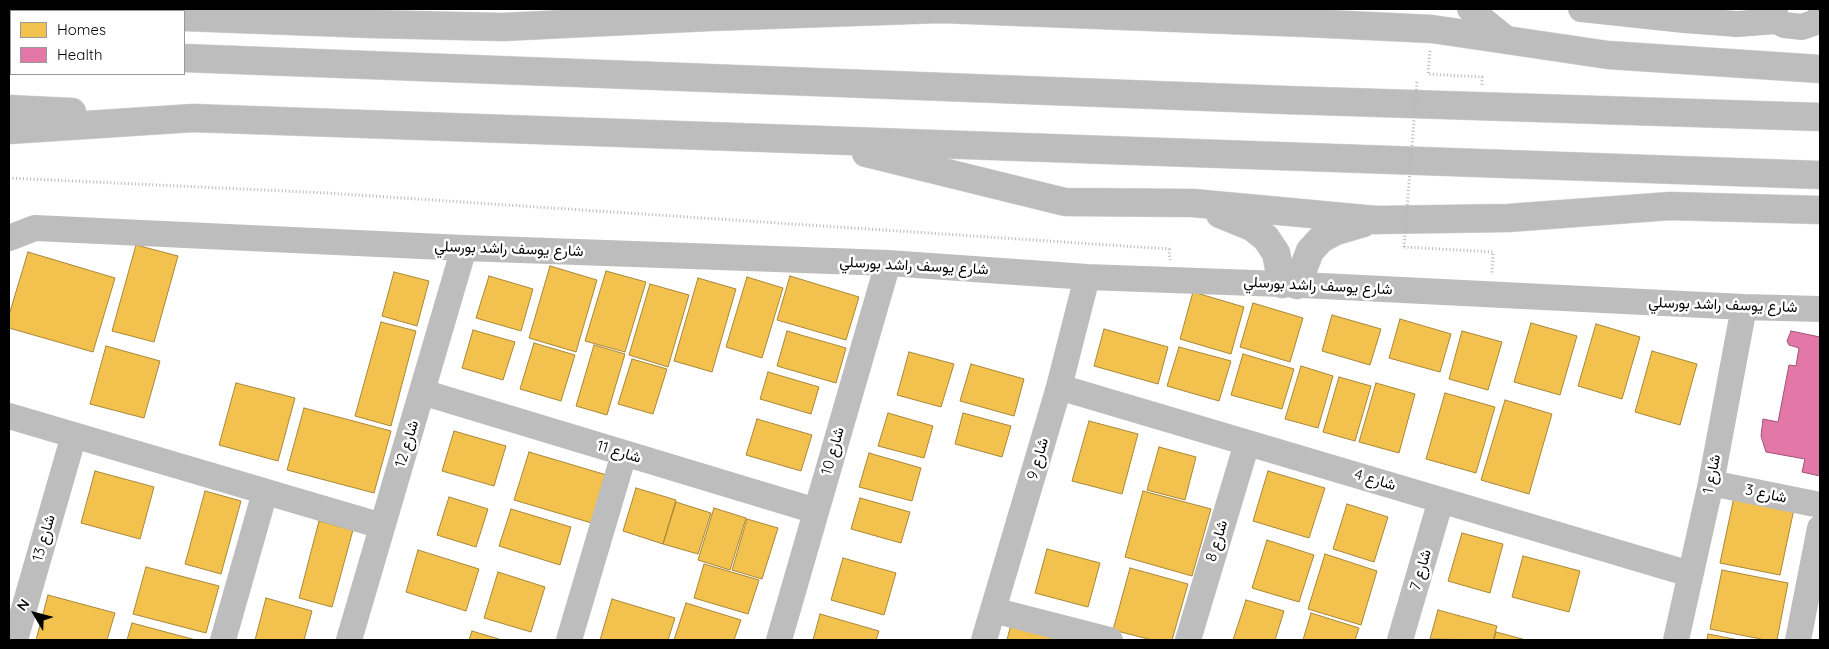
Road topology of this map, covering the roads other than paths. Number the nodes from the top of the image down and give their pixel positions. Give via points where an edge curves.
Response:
1 (940, 9) edge
2 (1334, 9) edge
3 (1470, 9) edge
4 (1581, 9) edge
5 (1115, 12) edge
6 (1773, 12) edge
7 (721, 13) edge
8 (1820, 16) edge
9 (185, 17) edge
10 (1306, 23) junction
11 (1509, 41) junction
12 (185, 58) edge
13 (1820, 69) edge
14 (1820, 107) edge
15 (9, 109) edge
16 (1728, 114) junction
17 (193, 118) junction
18 (1820, 118) edge
19 (9, 130) edge
20 (809, 139) junction
21 (1820, 175) edge
22 (1193, 203) junction
23 (1820, 210) edge
24 (1376, 220) junction
25 (9, 238) edge
26 (464, 248) junction
27 (888, 263) junction
28 (1087, 277) junction
29 (1289, 284) junction
30 (1744, 307) junction
31 (1818, 311) edge
32 (1059, 387) junction
33 (422, 392) junction
34 (9, 416) edge
35 (74, 435) junction
36 (1247, 443) junction
37 (624, 454) junction
38 (1711, 483) junction
39 (265, 492) junction
40 (1441, 500) junction
41 (1820, 505) edge
42 (816, 511) junction
43 (382, 526) junction
44 (1820, 528) edge
45 (1690, 574) junction
46 (993, 610) junction
47 (15, 640) edge
48 (223, 640) edge
49 (348, 640) edge
50 (569, 640) edge
51 (779, 640) edge
52 (984, 640) edge
53 (1110, 640) edge
54 (1188, 640) edge
55 (1400, 640) edge
56 (1676, 640) edge
57 (1798, 640) edge

1 - 5 main road
1 - 7 main road
2 - 10 street
3 - 11 street
4 - 6 street via 1737,24
5 - 10 main road
6 - 8 street via 1784,25 1802,27 1816,22
7 - 9 main road via 502,27
10 - 11 main road via 1432,29
11 - 13 main road via 1608,55
12 - 16 main road
14 - 16 main road
15 - 17 main road
16 - 18 main road
17 - 19 main road
17 - 20 main road
20 - 21 main road
20 - 22 main road via 1065,202
22 - 24 main road
22 - 29 main road via 1260,232 1272,245
23 - 24 main road via 1670,206 1508,218
24 - 29 main road via 1336,231 1321,239
25 - 26 street, شارع يوسف راشد بورسلي via 35,228
26 - 27 street, شارع يوسف راشد بورسلي
26 - 33 street, شارع 12
27 - 28 street, شارع يوسف راشد بورسلي
27 - 42 street, شارع 10
28 - 29 street, شارع يوسف راشد بورسلي
28 - 32 street, شارع 9
29 - 30 street, شارع يوسف راشد بورسلي
30 - 31 street, شارع يوسف راشد بورسلي
30 - 38 street, شارع 1
32 - 36 street, شارع 4
32 - 46 street, شارع 9
33 - 37 street, شارع 11
33 - 43 street, شارع 12
34 - 35 street
35 - 39 street
35 - 47 street, شارع 13
36 - 40 street, شارع 4
36 - 54 street, شارع 8
37 - 42 street, شارع 11
37 - 50 street
38 - 41 street, شارع 3
38 - 45 street, شارع 1
39 - 43 street
39 - 48 street
40 - 45 street, شارع 4
40 - 55 street, شارع 7
42 - 51 street, شارع 10
43 - 49 street, شارع 12
44 - 57 street
45 - 56 street, شارع 1
46 - 52 street, شارع 9
46 - 53 street

